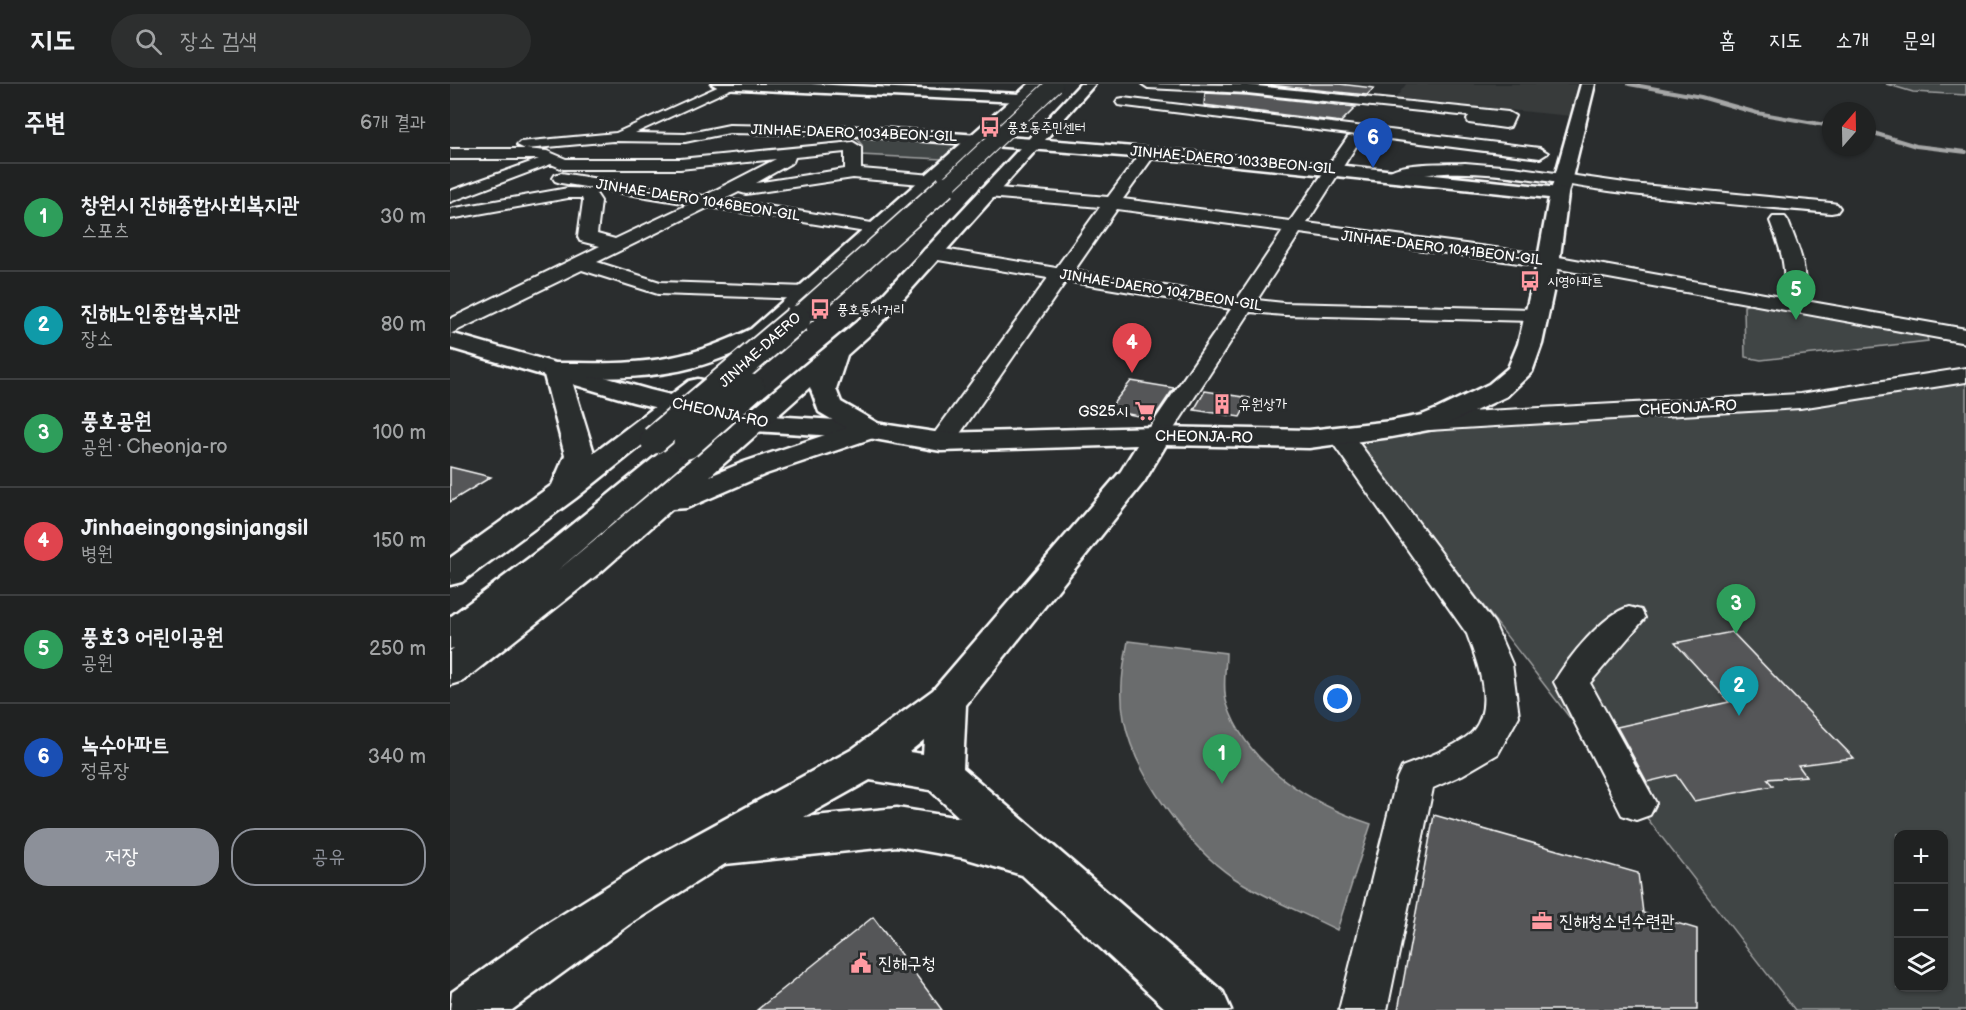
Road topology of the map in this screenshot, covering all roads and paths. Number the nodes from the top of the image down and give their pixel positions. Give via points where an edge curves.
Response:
1 (719, 84) edge
2 (734, 84) edge
3 (1055, 84) edge
4 (1071, 84) edge
5 (1088, 84) edge
6 (1148, 84) edge
7 (1588, 84) edge
8 (1221, 86) edge
9 (1248, 86) edge
10 (1029, 91) edge
11 (1272, 99) dead end
12 (1124, 102) dead end
13 (1423, 114) dead end
14 (1225, 115) junction
15 (840, 131) junction
16 (1377, 133) junction
17 (613, 137) junction
18 (978, 138) junction
19 (1353, 140) dead end
20 (1033, 142) junction
21 (450, 147) edge
22 (801, 152) junction
23 (1148, 153) junction
24 (1540, 153) dead end
25 (450, 154) edge
26 (552, 159) junction
27 (450, 161) edge
28 (1334, 169) junction
29 (517, 171) junction
30 (853, 173) junction
31 (933, 180) junction
32 (1561, 186) junction
33 (726, 192) junction
34 (987, 192) junction
35 (450, 196) edge
36 (704, 201) junction
37 (1112, 203) junction
38 (1831, 208) dead end
39 (450, 214) edge
40 (1779, 221) dead end
41 (878, 229) junction
42 (1295, 229) junction
43 (616, 245) junction
44 (932, 253) junction
45 (1548, 261) junction
46 (579, 263) junction
47 (1062, 273) junction
48 (806, 293) junction
49 (1788, 304) junction
50 (1244, 305) junction
51 (1535, 315) junction
52 (450, 327) edge
53 (761, 334) junction
54 (1966, 336) edge
55 (450, 340) edge
56 (797, 345) dead end
57 (835, 353) junction
58 (556, 371) junction
59 (1966, 375) edge
60 (759, 381) dead end
61 (676, 404) junction
62 (1429, 422) junction
63 (753, 423) junction
64 (869, 430) junction
65 (1340, 435) junction
66 (1157, 436) junction
67 (941, 442) junction
68 (565, 491) junction
69 (649, 512) junction
70 (450, 574) edge
71 (450, 598) edge
72 (1629, 618) dead end
73 (450, 636) edge
74 (450, 671) edge
75 (947, 701) junction
76 (866, 762) junction
77 (942, 775) junction
78 (1636, 803) dead end
79 (714, 847) junction
80 (1036, 859) junction
81 (470, 1010) edge
82 (1205, 1010) edge
83 (1363, 1010) edge

1 - 2 main road
2 - 10 main road
2 - 17 street
3 - 71 main road, JINHAE-DAERO, bridge via 721,385
4 - 56 main road, JINHAE-DAERO
5 - 20 main road
6 - 8 street
7 - 32 main road
8 - 9 street
9 - 13 street via 1475,116
9 - 14 street
10 - 18 main road
11 - 16 street via 1394,113
12 - 14 street
14 - 16 street
15 - 17 street, JINHAE-DAERO 1034BEON-GIL via 729,129 685,138
15 - 18 main road, JINHAE-DAERO 1034BEON-GIL
15 - 22 street
16 - 24 street
17 - 21 street via 520,146
17 - 26 street
18 - 20 main road, JINHAE-DAERO 1033BEON-GIL
18 - 31 main road
19 - 28 street
20 - 23 main road, JINHAE-DAERO 1033BEON-GIL
20 - 34 main road
22 - 26 street via 680,164 563,164
22 - 30 street via 853,147
22 - 33 street
23 - 28 main road, JINHAE-DAERO 1033BEON-GIL
23 - 37 street
25 - 26 street via 542,154
26 - 29 street
27 - 29 street, JINHAE-DAERO 1046BEON-GIL
28 - 32 main road, JINHAE-DAERO 1033BEON-GIL
28 - 42 street
29 - 35 street
29 - 36 street, JINHAE-DAERO 1046BEON-GIL
30 - 31 street
30 - 33 street
31 - 41 main road
32 - 38 street
32 - 45 main road
33 - 36 street
34 - 37 street, JINHAE-DAERO 1041BEON-GIL
34 - 44 main road
36 - 41 street, JINHAE-DAERO 1046BEON-GIL
36 - 43 street
37 - 42 street, JINHAE-DAERO 1041BEON-GIL
37 - 47 street
39 - 43 street via 568,193 588,193 592,201 587,237
40 - 49 street via 1794,275 1794,294
41 - 48 main road
42 - 45 street, JINHAE-DAERO 1041BEON-GIL
42 - 50 street
43 - 46 street
44 - 47 street, JINHAE-DAERO 1047BEON-GIL
44 - 57 main road via 867,325
45 - 49 street, JINHAE-DAERO 1041BEON-GIL
45 - 51 main road
46 - 48 street via 658,288
46 - 52 street
47 - 50 street, JINHAE-DAERO 1047BEON-GIL
47 - 67 street
48 - 53 main road
49 - 54 street, JINHAE-DAERO 1041BEON-GIL
50 - 51 street, JINHAE-DAERO 1047BEON-GIL
50 - 66 street
51 - 62 main road via 1530,344 1519,372 1498,390
53 - 58 main road via 724,351 673,365
53 - 61 main road
55 - 58 main road, CHEONJA-RO
57 - 63 main road
57 - 64 main road via 823,389 829,406
58 - 61 main road, CHEONJA-RO
58 - 68 main road via 580,455
59 - 62 street, CHEONJA-RO via 1800,401
60 - 73 main road, bridge via 561,550
61 - 63 main road, CHEONJA-RO
61 - 68 main road
62 - 65 main road, CHEONJA-RO
63 - 64 main road, CHEONJA-RO
63 - 69 main road
64 - 67 main road, CHEONJA-RO
64 - 69 main road via 755,468
65 - 66 main road, CHEONJA-RO via 1309,439
65 - 83 street via 1482,631 1495,664 1501,716 1485,743 1416,778
66 - 67 main road, CHEONJA-RO
66 - 75 main road via 1133,476
68 - 70 main road
69 - 74 main road
72 - 78 street via 1572,682
75 - 76 main road
75 - 77 main road
76 - 77 main road
76 - 79 main road
77 - 80 main road
79 - 80 main road via 897,827 964,838
79 - 81 main road via 529,964
80 - 82 main road

